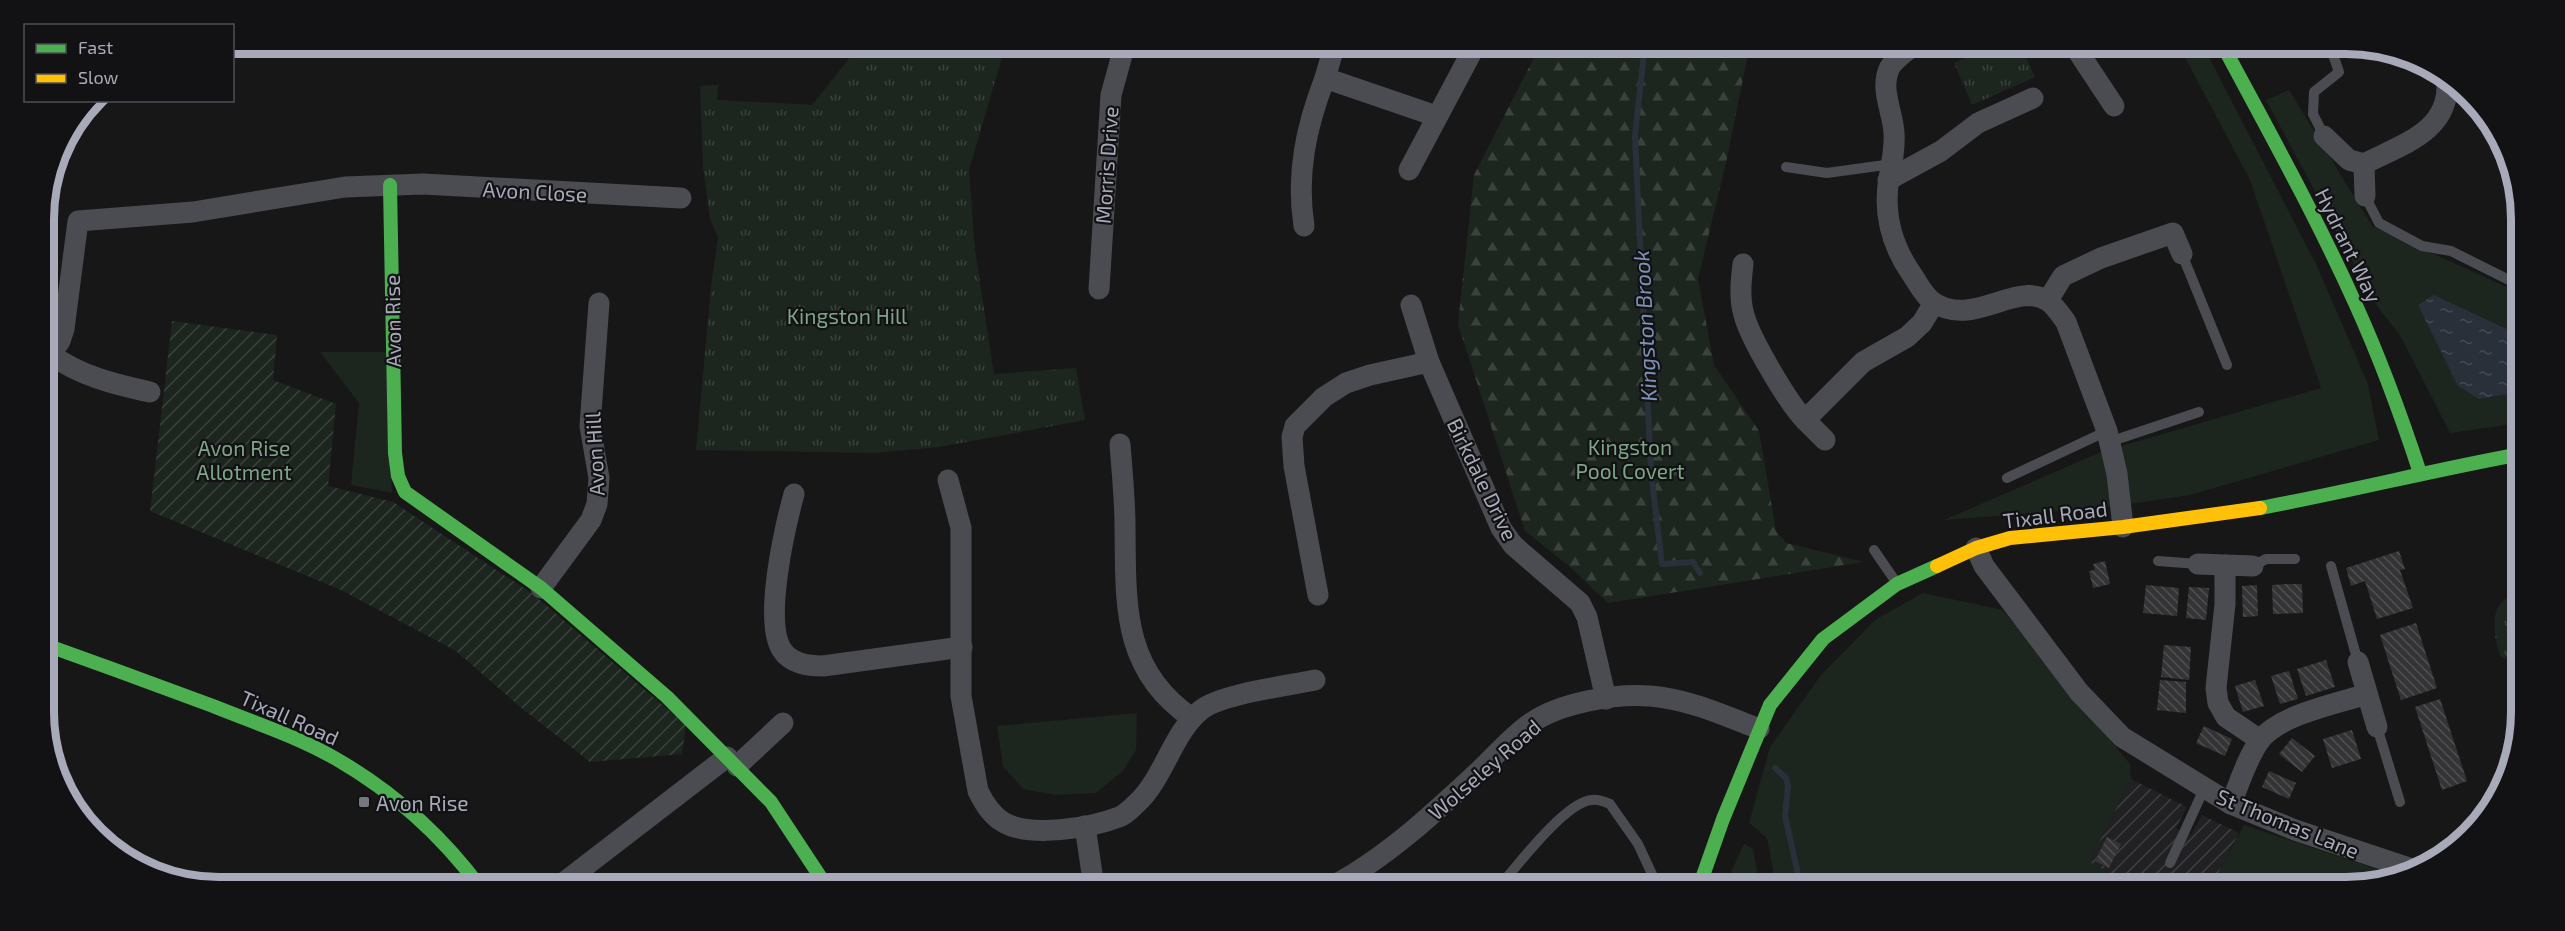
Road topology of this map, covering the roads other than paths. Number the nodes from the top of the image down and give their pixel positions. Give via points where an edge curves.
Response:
1 (1122, 54) edge
2 (1332, 54) edge
3 (1470, 54) edge
4 (1904, 54) edge
5 (2080, 54) edge
6 (2227, 54) edge
7 (2333, 54) edge
8 (1325, 78) junction
9 (2445, 87) edge
10 (2033, 98) dead end
11 (2114, 106) dead end
12 (1436, 116) junction
13 (2324, 136) joint
14 (2364, 164) junction
15 (1785, 167) dead end
16 (1409, 170) dead end
17 (1890, 172) junction
18 (390, 185) junction
19 (2365, 196) joint
20 (681, 198) dead end
21 (1304, 226) dead end
22 (2182, 254) joint
23 (1743, 264) dead end
24 (2511, 281) edge
25 (1099, 289) dead end
26 (2048, 300) junction
27 (598, 303) dead end
28 (1934, 303) junction
29 (1411, 305) dead end
30 (54, 348) edge
31 (54, 360) edge
32 (1429, 362) junction
33 (2227, 365) dead end
34 (150, 392) dead end
35 (2199, 412) dead end
36 (1805, 420) junction
37 (2108, 437) junction
38 (1825, 440) dead end
39 (1120, 444) dead end
40 (2511, 456) edge
41 (2420, 473) junction
42 (2007, 478) dead end
43 (948, 480) dead end
44 (794, 494) dead end
45 (2123, 527) junction
46 (1976, 548) junction
47 (1874, 550) dead end
48 (2295, 559) dead end
49 (2158, 561) dead end
50 (2198, 564) joint
51 (2224, 565) junction
52 (2253, 566) joint
53 (2331, 566) dead end
54 (1898, 584) junction
55 (541, 588) junction
56 (1318, 595) dead end
57 (962, 647) junction
58 (54, 648) edge
59 (2358, 662) joint
60 (1315, 680) dead end
61 (2367, 694) junction
62 (1606, 699) junction
63 (1192, 718) junction
64 (783, 723) dead end
65 (2378, 727) joint
66 (1759, 729) junction
67 (2260, 740) junction
68 (732, 762) junction
69 (2204, 789) junction
70 (2400, 802) dead end
71 (2231, 804) junction
72 (1085, 826) junction
73 (2170, 863) dead end
74 (2404, 866) edge
75 (472, 877) edge
76 (572, 877) edge
77 (820, 877) edge
78 (1093, 877) edge
79 (1347, 877) edge
80 (1507, 877) edge
81 (1653, 877) edge
82 (1704, 877) edge

1 - 25 street, Morris Drive via 1111,95
2 - 8 street
3 - 12 street
4 - 17 street via 1889,68 1888,76 1887,99 1894,132
5 - 11 street
6 - 41 street, Hydrant Way via 2355,302 2396,401
7 - 13 lane via 2339,72 2314,92 2313,114
8 - 12 street
8 - 21 street via 1303,154 1300,192
9 - 14 street via 2441,115 2418,137
10 - 17 street via 1978,123 1941,151
12 - 16 street
13 - 14 street via 2349,160
14 - 19 street
15 - 17 lane via 1827,173
17 - 28 street via 1886,207 1890,232 1903,262
18 - 20 street, Avon Close
18 - 30 street via 345,187 193,212 78,221 64,329
18 - 55 street, Avon Rise via 398,476 405,492
19 - 24 lane via 2379,223 2422,246 2451,251
22 - 26 street via 2173,232 2063,276
22 - 33 lane
23 - 36 street via 1740,294 1744,316 1794,409
26 - 28 street via 2023,296 1968,311
26 - 37 street via 2066,322
27 - 55 street, Avon Hill via 590,426 598,478 597,504 591,520
28 - 36 street via 1907,337 1863,362
29 - 32 street, Birkdale Drive
31 - 34 street via 111,383
32 - 56 street via 1346,383 1324,397 1295,426 1294,466
32 - 62 street, Birkdale Drive via 1501,528 1513,546 1584,608
35 - 37 lane
36 - 38 street
37 - 42 lane
37 - 45 street
39 - 63 street via 1125,596 1131,628 1145,668 1160,691
40 - 41 street, Tixall Road
41 - 45 street, Tixall Road via 2342,493
43 - 57 street via 961,528
44 - 57 street via 782,543 775,619 781,649 788,657 805,666 823,666
45 - 46 street, Tixall Road via 2010,538
46 - 54 street, Tixall Road
46 - 69 street, St Thomas Lane via 1984,566 2079,692 2122,736
47 - 54 lane
48 - 52 lane via 2266,559
49 - 50 lane
50 - 51 street
51 - 52 street
51 - 67 street via 2218,703 2226,717
53 - 59 lane
54 - 66 street, Tixall Road via 1823,639 1770,705
55 - 68 street, Avon Rise via 667,697
57 - 72 street via 961,696 973,770 985,804 1003,822 1018,828 1037,831
58 - 75 street, Tixall Road via 320,750 356,771 430,830
59 - 61 street
60 - 63 street via 1217,701
61 - 65 street
61 - 67 street via 2287,720
62 - 66 street, Wolseley Road via 1650,696 1698,705
62 - 79 street, Wolseley Road via 1566,707 1531,723 1425,821
63 - 72 street via 1138,802 1121,816
64 - 68 street
65 - 70 lane
66 - 82 street, Tixall Road
67 - 71 street
68 - 76 street
68 - 77 street via 771,802
69 - 71 street, St Thomas Lane
69 - 73 lane
71 - 74 street, St Thomas Lane
72 - 78 street
80 - 81 lane via 1576,805 1592,800 1610,804 1638,844

